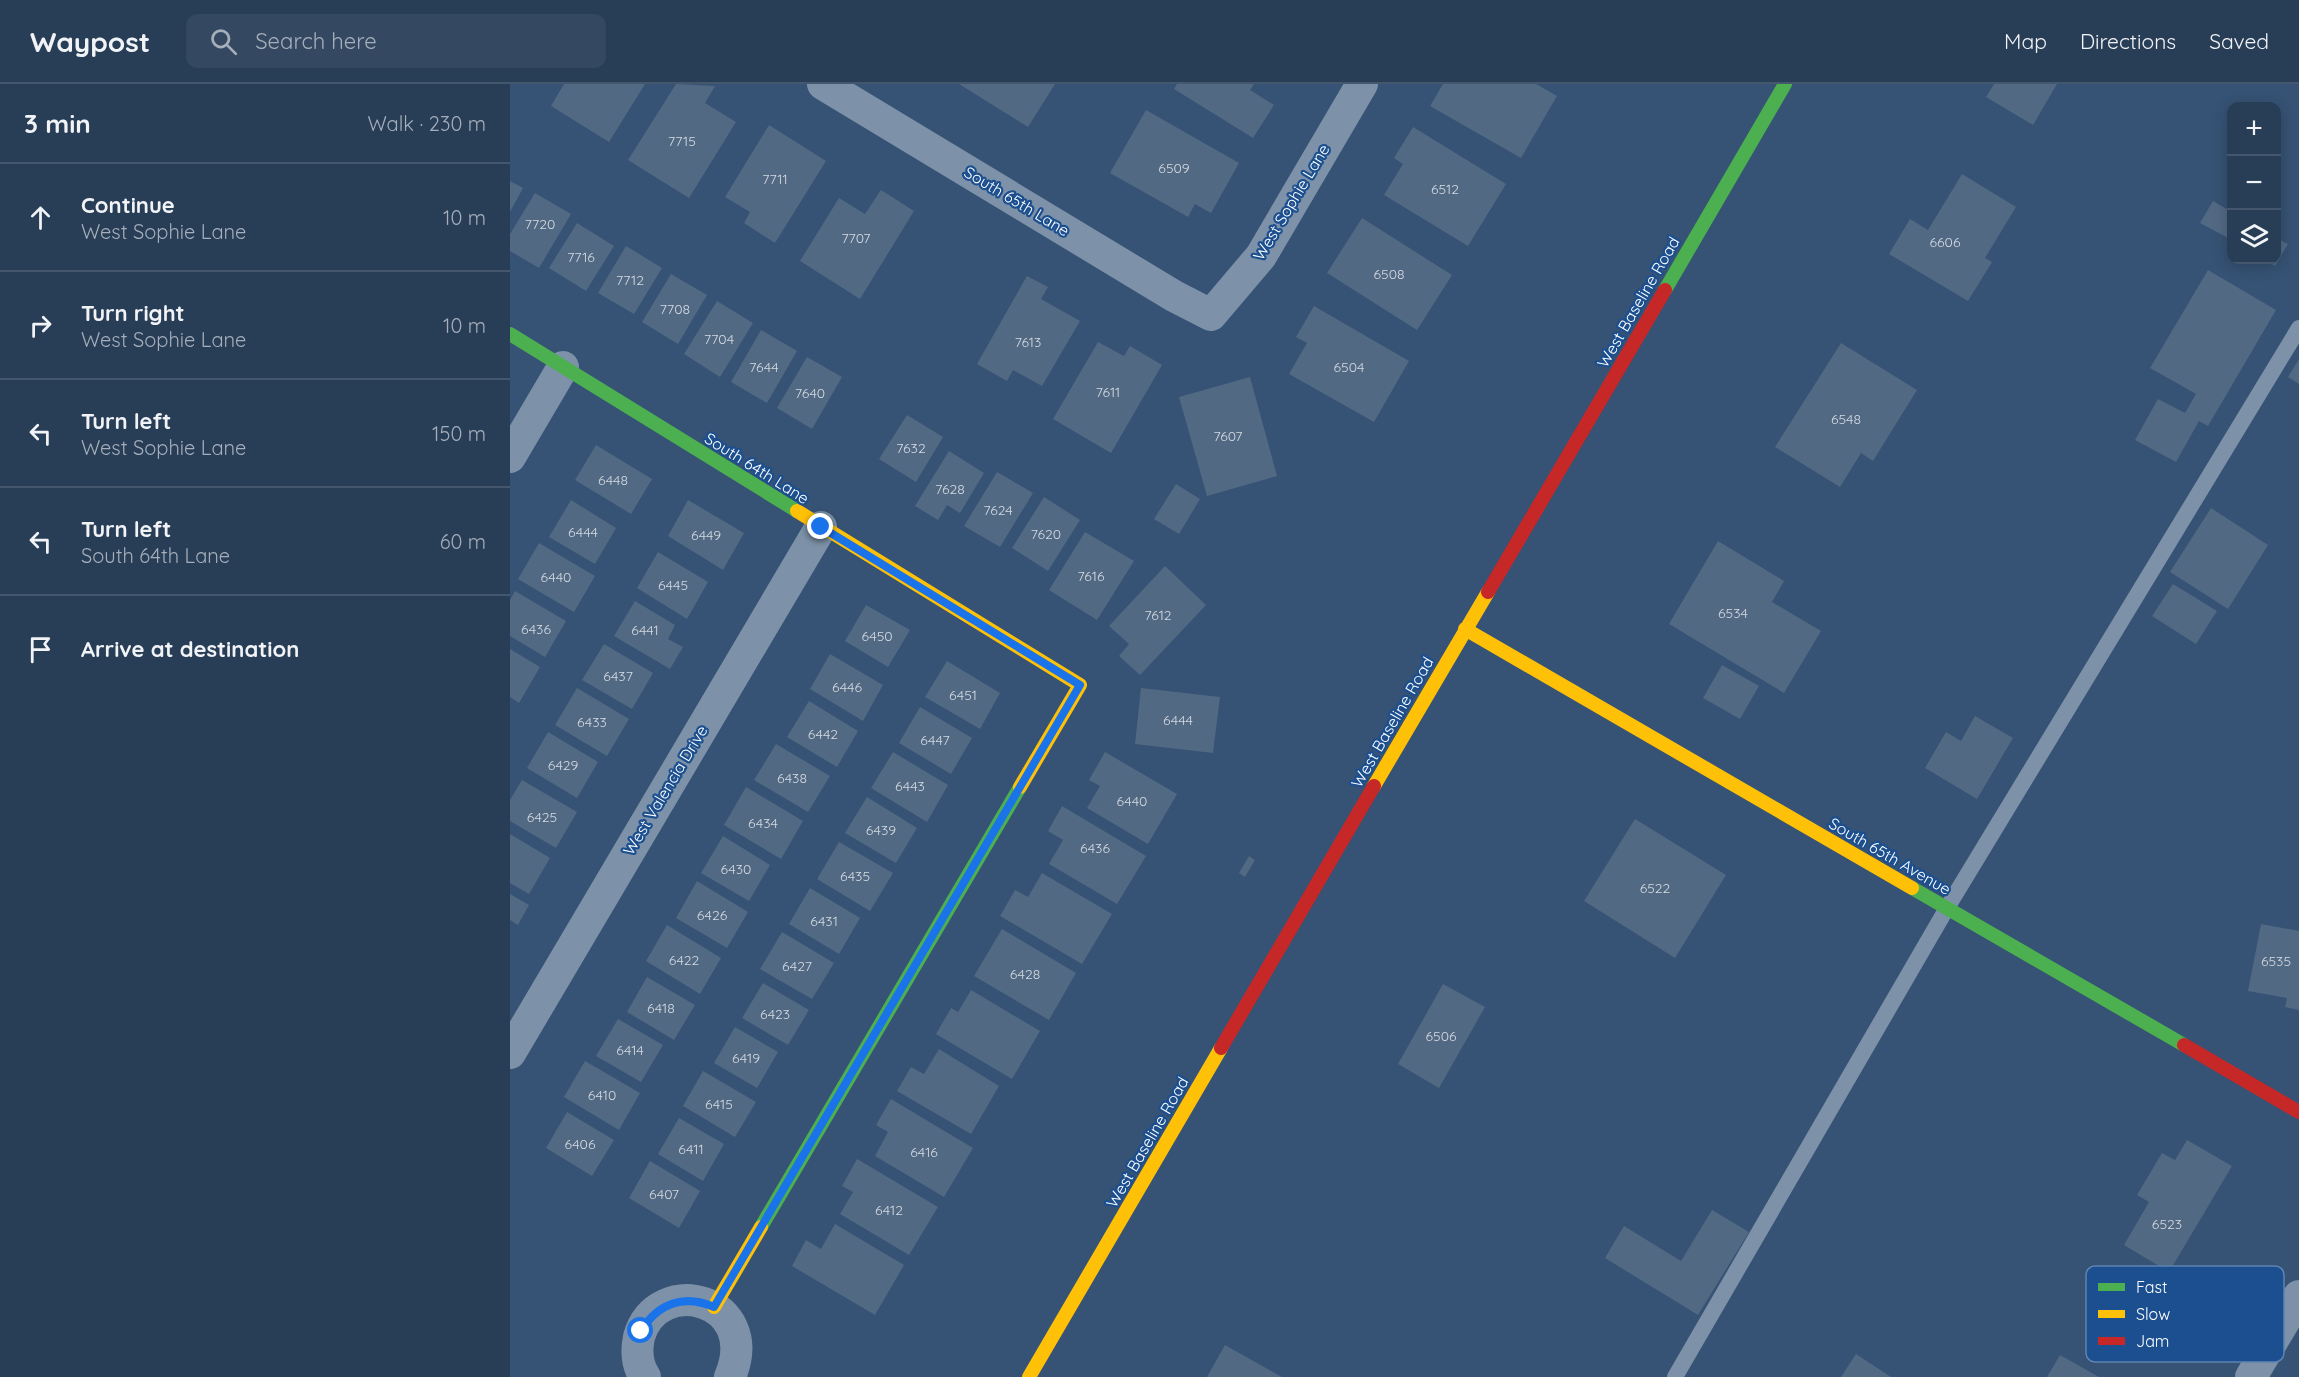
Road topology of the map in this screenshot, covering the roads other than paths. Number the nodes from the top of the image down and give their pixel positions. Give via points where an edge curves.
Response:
1 (1362, 84) edge
2 (1785, 84) edge
3 (840, 88) edge
4 (1211, 315) joint
5 (2299, 328) edge
6 (510, 334) edge
7 (563, 367) junction
8 (510, 457) edge
9 (821, 527) junction
10 (1465, 629) junction
11 (1947, 908) junction
12 (510, 1053) edge
13 (2299, 1112) edge
14 (2299, 1296) edge
15 (714, 1307) junction
16 (2284, 1321) edge
17 (2260, 1362) edge
18 (645, 1377) edge
19 (730, 1377) edge
20 (1029, 1377) edge
21 (1675, 1377) edge
22 (2251, 1377) edge

1 - 4 street, West Sophie Lane via 1261,256
2 - 10 street, West Baseline Road
3 - 4 street, South 65th Lane via 1174,296
5 - 11 lane
6 - 7 street, South 64th Lane
7 - 8 street
7 - 9 street, South 64th Lane
9 - 12 street, West Valencia Drive
9 - 15 street, South 64th Lane via 1080,685
10 - 11 street, South 65th Avenue
10 - 20 street, West Baseline Road
11 - 13 street, South 65th Avenue
11 - 21 lane
14 - 16 street
15 - 18 street via 701,1301 679,1301 659,1308 649,1318 637,1345
15 - 19 street via 735,1331 738,1347
17 - 22 street

